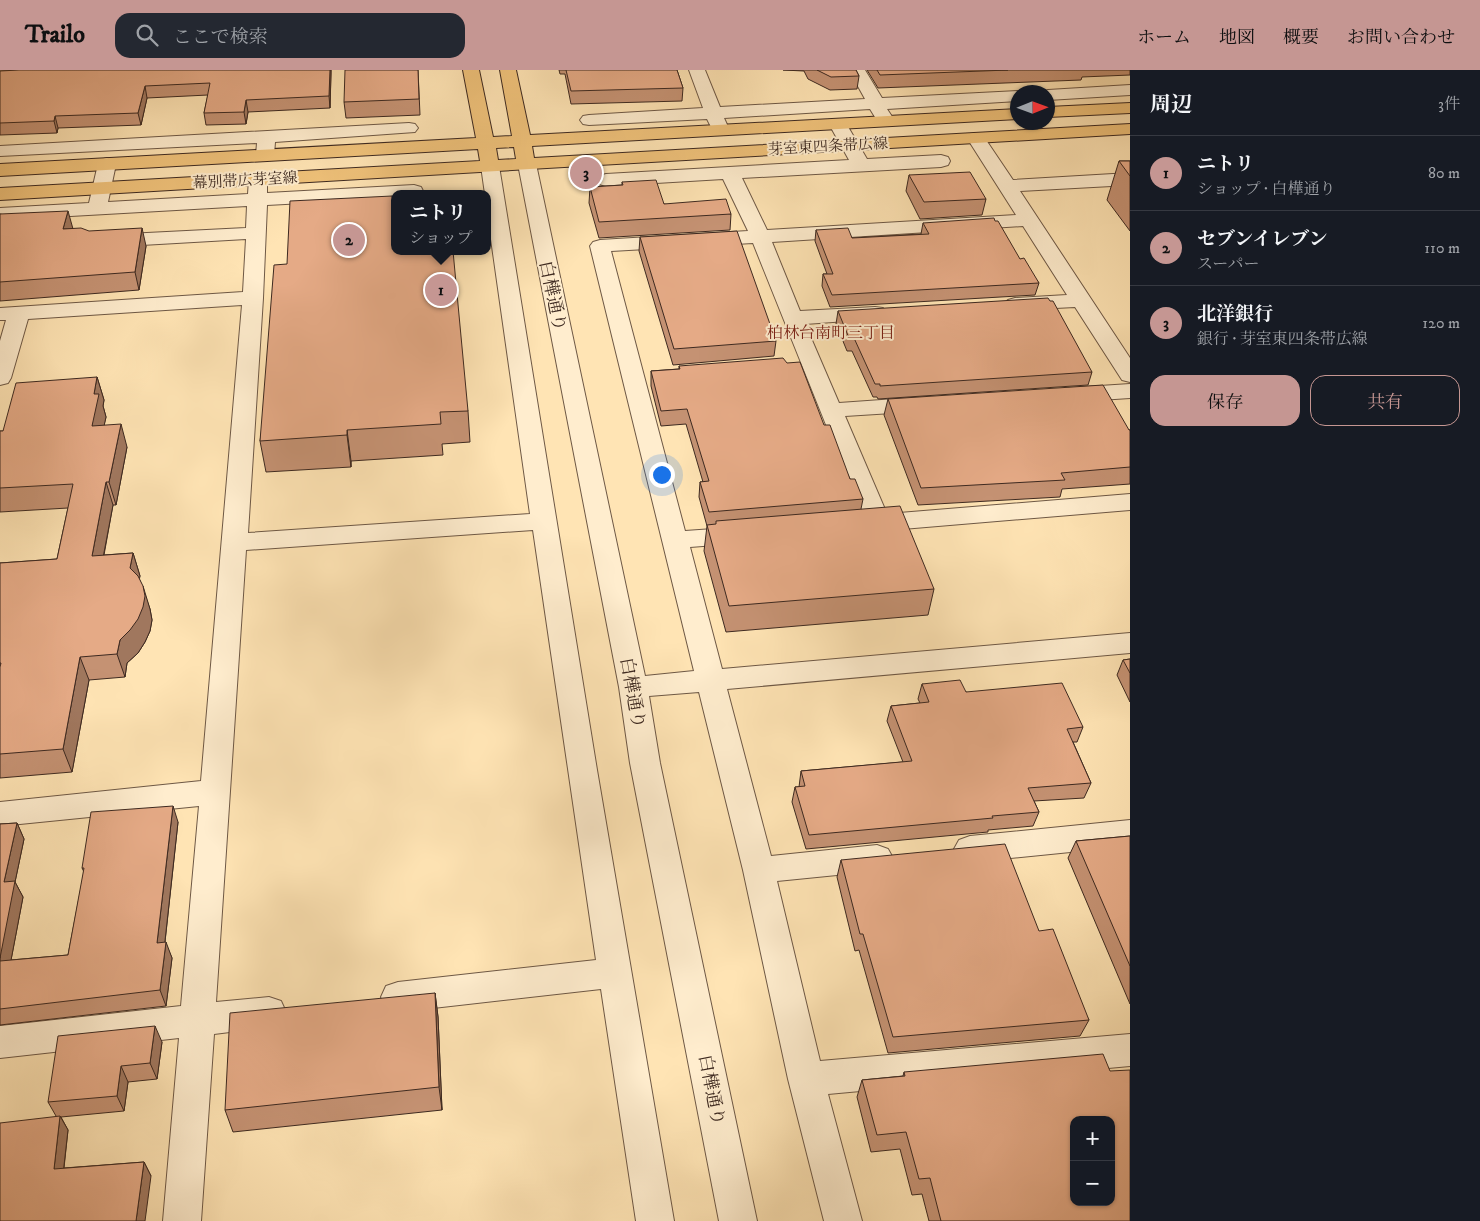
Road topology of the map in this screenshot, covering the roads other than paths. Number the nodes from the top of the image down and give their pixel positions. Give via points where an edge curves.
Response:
1 (471, 70) edge
2 (508, 70) edge
3 (697, 70) edge
4 (857, 70) edge
5 (1130, 90) edge
6 (1055, 95) edge
7 (1010, 96) edge
8 (876, 104) junction
9 (1130, 108) edge
10 (713, 112) junction
11 (1055, 112) edge
12 (1010, 114) edge
13 (589, 120) dead end
14 (886, 121) junction
15 (838, 124) junction
16 (410, 128) dead end
17 (1130, 129) edge
18 (720, 130) junction
19 (266, 137) junction
20 (976, 138) junction
21 (851, 145) junction
22 (0, 151) edge
23 (524, 153) junction
24 (488, 155) junction
25 (942, 161) dead end
26 (107, 164) junction
27 (861, 166) junction
28 (0, 170) edge
29 (730, 173) junction
30 (260, 178) junction
31 (1130, 179) edge
32 (606, 180) dead end
33 (1007, 186) junction
34 (102, 188) junction
35 (402, 190) edge
36 (0, 194) edge
37 (97, 209) junction
38 (0, 214) edge
39 (1029, 220) junction
40 (256, 233) junction
41 (760, 236) junction
42 (94, 241) edge
43 (253, 298) junction
44 (1081, 300) junction
45 (991, 305) edge
46 (892, 312) edge
47 (10, 313) edge
48 (792, 318) junction
49 (1130, 375) edge
50 (0, 378) edge
51 (1130, 391) edge
52 (1050, 396) edge
53 (941, 403) edge
54 (832, 410) junction
55 (1130, 502) edge
56 (544, 521) junction
57 (878, 523) junction
58 (840, 526) edge
59 (762, 533) edge
60 (675, 540) junction
61 (234, 542) junction
62 (1130, 643) edge
63 (711, 680) junction
64 (633, 687) junction
65 (215, 792) junction
66 (0, 814) edge
67 (1130, 833) edge
68 (944, 851) edge
69 (905, 855) edge
70 (759, 870) junction
71 (615, 973) junction
72 (372, 1000) edge
73 (295, 1009) edge
74 (198, 1020) junction
75 (0, 1042) edge
76 (1130, 1050) edge
77 (806, 1079) junction
78 (182, 1221) edge
79 (655, 1221) edge
80 (738, 1221) edge
81 (843, 1221) edge

1 - 24 main road
2 - 23 main road
3 - 10 street
4 - 8 street
5 - 6 street
7 - 8 street
8 - 10 street
8 - 14 street
9 - 11 main road
10 - 13 street
10 - 18 street
12 - 14 main road, 芽室東四条帯広線
14 - 15 main road, 芽室東四条帯広線
15 - 18 main road, 芽室東四条帯広線
15 - 21 street
16 - 19 street
17 - 20 main road, 芽室東四条帯広線
18 - 23 main road, 芽室東四条帯広線
19 - 22 street
19 - 30 street
20 - 21 main road, 芽室東四条帯広線
20 - 33 street
21 - 23 main road, 芽室東四条帯広線
21 - 27 street
23 - 24 main road, 幕別帯広芽室線
23 - 64 street, 白樺通り
24 - 30 main road, 幕別帯広芽室線
24 - 30 main road, 幕別帯広芽室線
24 - 56 street
25 - 27 street
26 - 28 main road, 幕別帯広芽室線
26 - 30 main road, 幕別帯広芽室線
26 - 34 street
27 - 29 street
29 - 32 street
29 - 41 street
30 - 34 main road, 幕別帯広芽室線
30 - 35 street
30 - 37 street
30 - 40 street
31 - 33 street
33 - 39 street
34 - 36 main road, 幕別帯広芽室線
34 - 37 street
37 - 38 street
39 - 41 street
39 - 44 street
40 - 42 street
40 - 43 street
41 - 48 street
41 - 60 street via 600,246 643,376
43 - 47 street
43 - 61 street
44 - 45 street
44 - 49 street
46 - 48 street
47 - 50 street
48 - 54 street via 801,362
51 - 52 street
53 - 54 street
54 - 57 street
55 - 57 street
56 - 61 street
56 - 71 street
57 - 58 street
59 - 60 street
60 - 63 street
61 - 65 street
62 - 63 street
63 - 64 street
63 - 70 street
64 - 80 street, 白樺通り via 645,763
65 - 66 street
65 - 74 street
67 - 68 street
69 - 70 street
70 - 77 street
71 - 72 street
71 - 79 street
73 - 74 street
74 - 75 street
74 - 78 street
76 - 77 street
77 - 81 street

